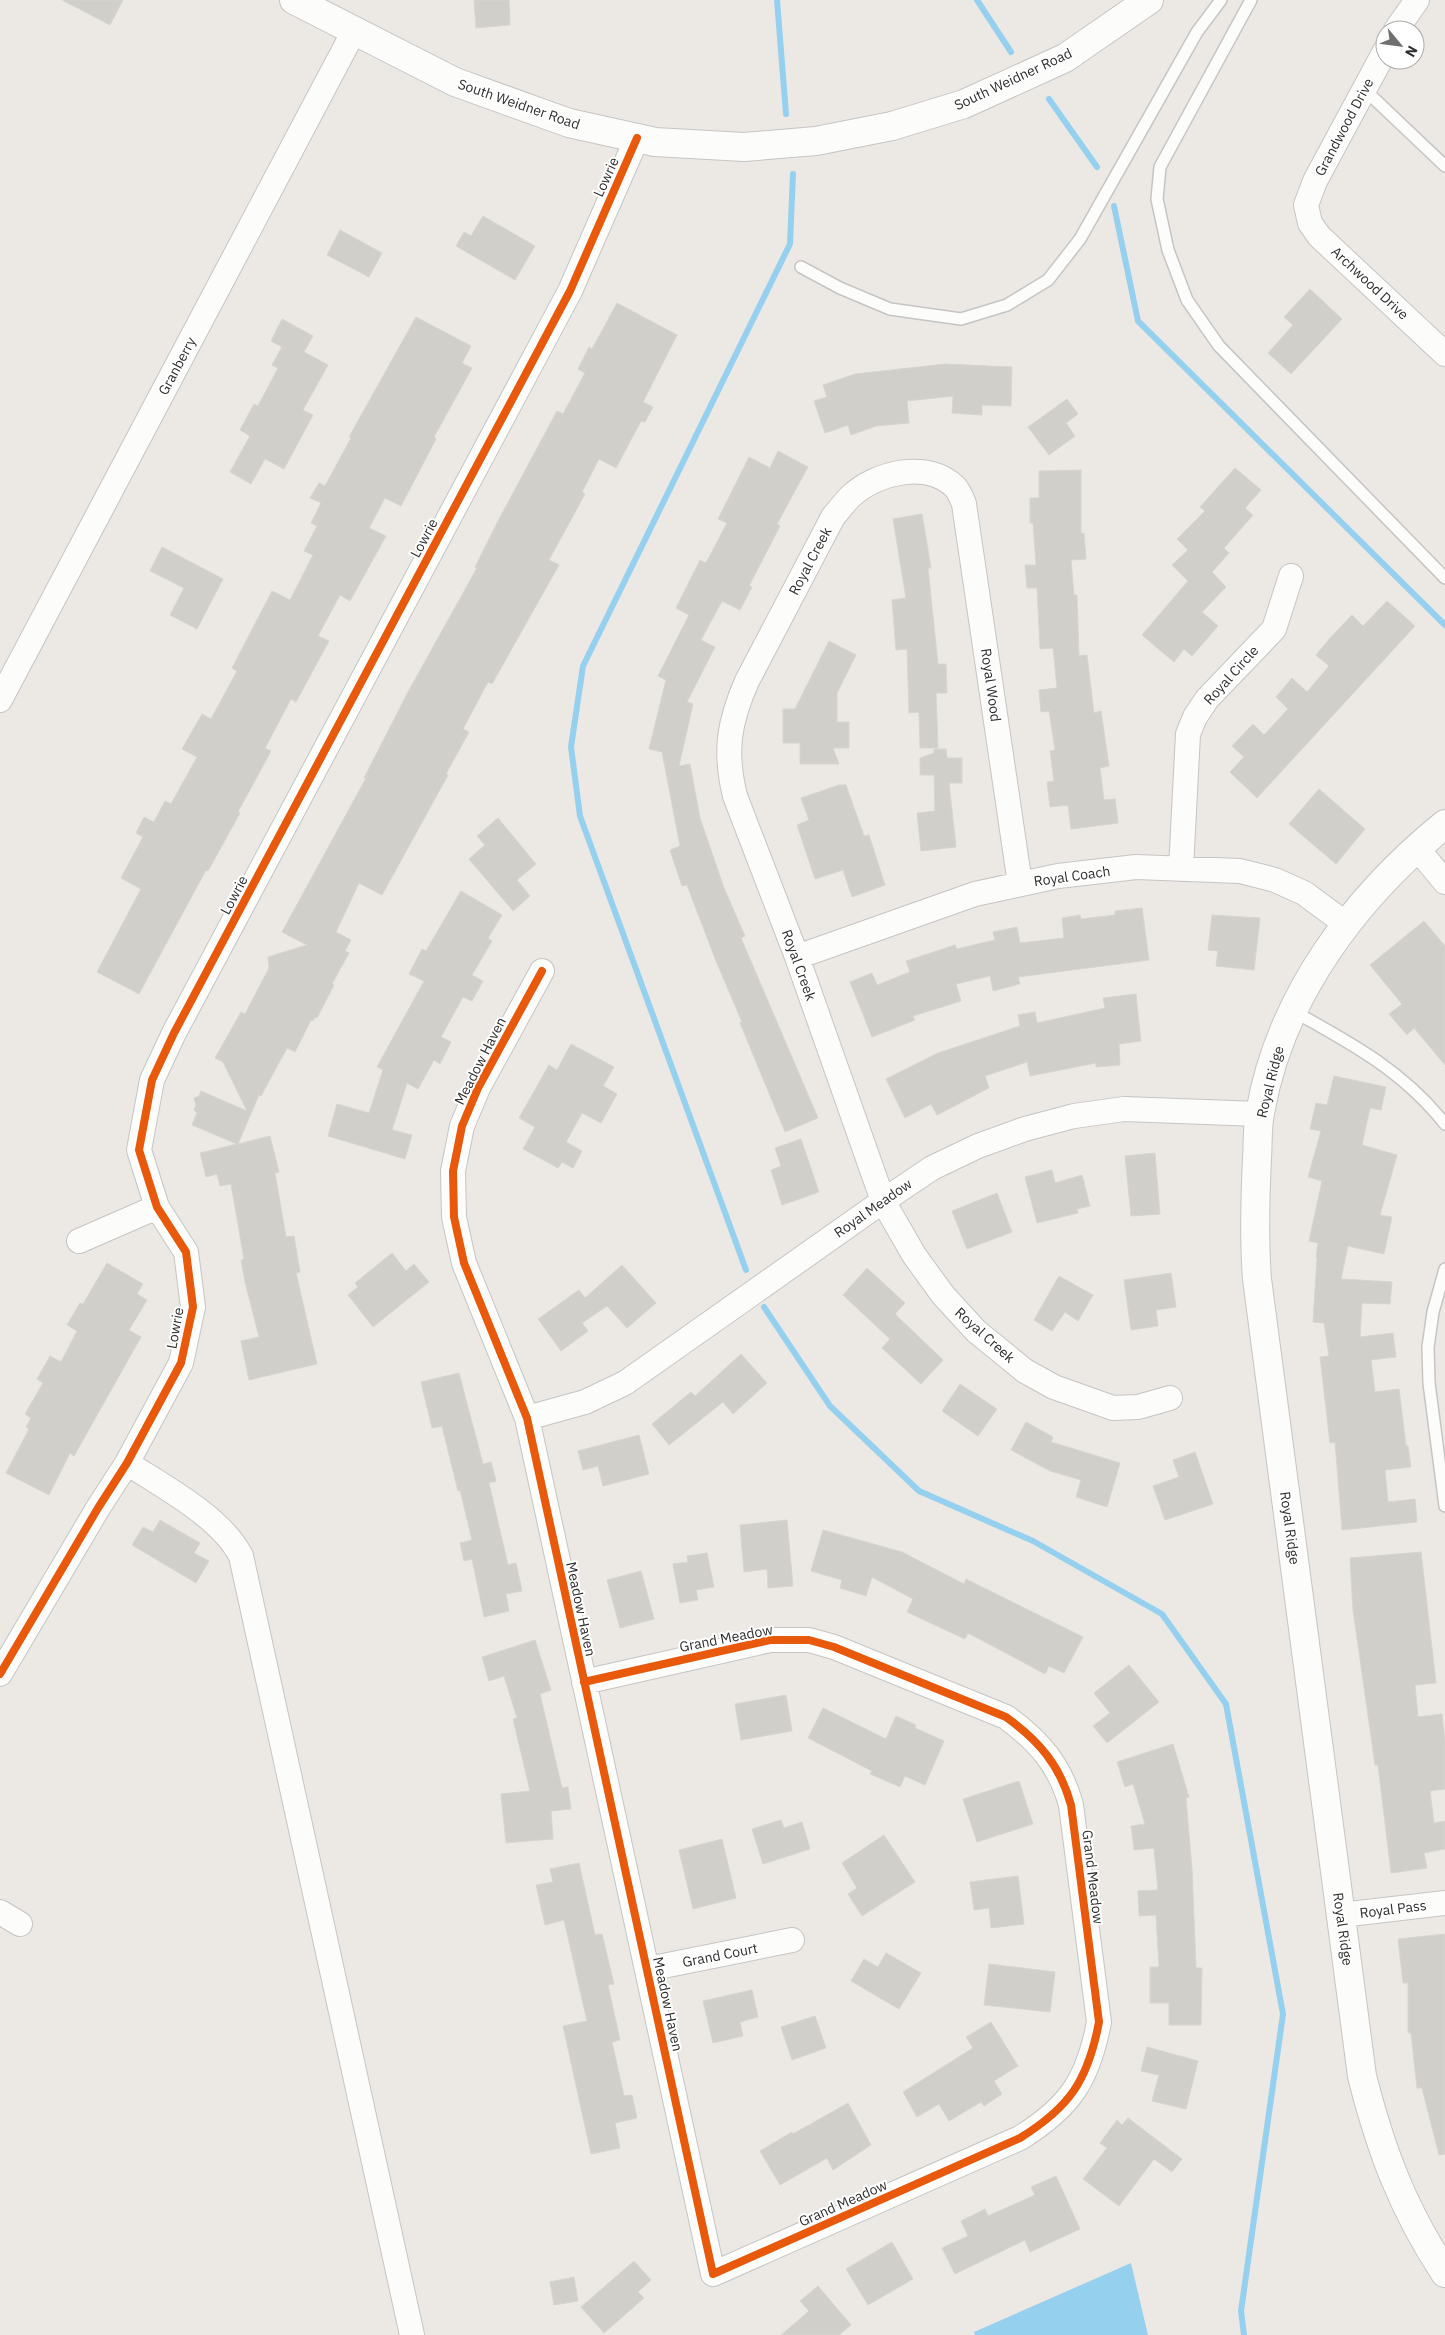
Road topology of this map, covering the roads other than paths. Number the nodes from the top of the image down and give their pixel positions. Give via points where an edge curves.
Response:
1 (294, 0) edge
2 (1149, 0) edge
3 (1221, 0) edge
4 (1251, 0) edge
5 (1417, 0) edge
6 (1403, 20) edge
7 (354, 31) junction
8 (1375, 69) edge
9 (1364, 90) junction
10 (637, 138) junction
11 (1445, 166) edge
12 (1306, 206) joint
13 (801, 267) dead end
14 (1445, 354) edge
15 (957, 488) joint
16 (1291, 576) dead end
17 (1445, 578) edge
18 (0, 700) edge
19 (1445, 824) edge
20 (1416, 847) junction
21 (1181, 869) junction
22 (1445, 882) edge
23 (1020, 884) junction
24 (1346, 924) junction
25 (797, 957) junction
26 (542, 971) dead end
27 (1292, 1010) junction
28 (1259, 1114) junction
29 (1445, 1124) edge
30 (883, 1201) junction
31 (157, 1207) junction
32 (79, 1241) dead end
33 (1445, 1269) edge
34 (1170, 1398) dead end
35 (527, 1418) junction
36 (127, 1463) junction
37 (1445, 1506) edge
38 (0, 1674) edge
39 (584, 1682) junction
40 (1445, 1903) edge
41 (0, 1912) edge
42 (1341, 1915) junction
43 (20, 1924) dead end
44 (792, 1940) dead end
45 (648, 1969) junction
46 (1445, 2273) edge
47 (713, 2274) joint
48 (412, 2335) edge

1 - 7 street, South Weidner Road
2 - 10 street, South Weidner Road via 1065,58 964,104 892,126 816,141 744,146 656,142
3 - 13 lane via 1197,32 1080,239 1048,280 1007,305 961,319 890,309
4 - 17 lane via 1160,167 1157,200 1168,250 1187,300 1219,346
5 - 6 street
7 - 10 street, South Weidner Road via 455,82 569,123
7 - 18 street, Granberry
8 - 9 street, Grandwood Drive
9 - 11 lane
9 - 12 street, Grandwood Drive via 1315,181
10 - 31 street, Lowrie via 570,291 174,1033 152,1080 138,1150
12 - 14 street, Archwood Drive via 1310,223 1319,236
15 - 23 street, Royal Wood via 964,504
15 - 25 street, Royal Creek via 939,475 920,471 890,475 867,484 851,496 833,517 737,704 728,748 734,796
16 - 21 street, Royal Circle via 1274,629 1207,699 1188,734
19 - 20 street, Royal Ridge
20 - 22 street
20 - 24 street, Royal Ridge
21 - 23 street, Royal Coach via 1136,867
21 - 24 street, Royal Coach via 1240,872 1275,880 1304,893
23 - 25 street, Royal Coach via 975,894
24 - 27 street, Royal Ridge
25 - 30 street, Royal Creek
26 - 35 street, Meadow Haven via 470,1104 456,1148 452,1194 464,1263
27 - 28 street, Royal Ridge via 1274,1055
27 - 29 lane via 1365,1051 1394,1072
28 - 30 street, Royal Meadow via 1124,1109 1074,1116 1025,1128 978,1146 932,1168
28 - 42 street, Royal Ridge via 1254,1229 1257,1279
30 - 34 street, Royal Creek via 914,1255 943,1295 976,1331 1025,1371 1062,1390 1113,1408 1138,1407
30 - 35 street, Royal Meadow via 625,1383 585,1402
31 - 32 street
31 - 36 street, Lowrie via 186,1252 193,1307 181,1363
33 - 37 lane via 1433,1312 1428,1347 1429,1383
35 - 39 street, Meadow Haven
36 - 38 street, Lowrie
36 - 48 street via 221,1528 241,1556
39 - 45 street, Meadow Haven
39 - 47 street, Grand Meadow via 770,1640 809,1640 834,1647 1006,1717 1028,1733 1048,1754 1071,1805 1099,2022 1094,2051 1066,2102 1045,2123 1020,2138
40 - 42 street, Royal Pass
41 - 43 street
42 - 46 street, Royal Ridge via 1362,2076 1375,2127 1398,2192 1420,2236
44 - 45 street, Grand Court
45 - 47 street, Meadow Haven

